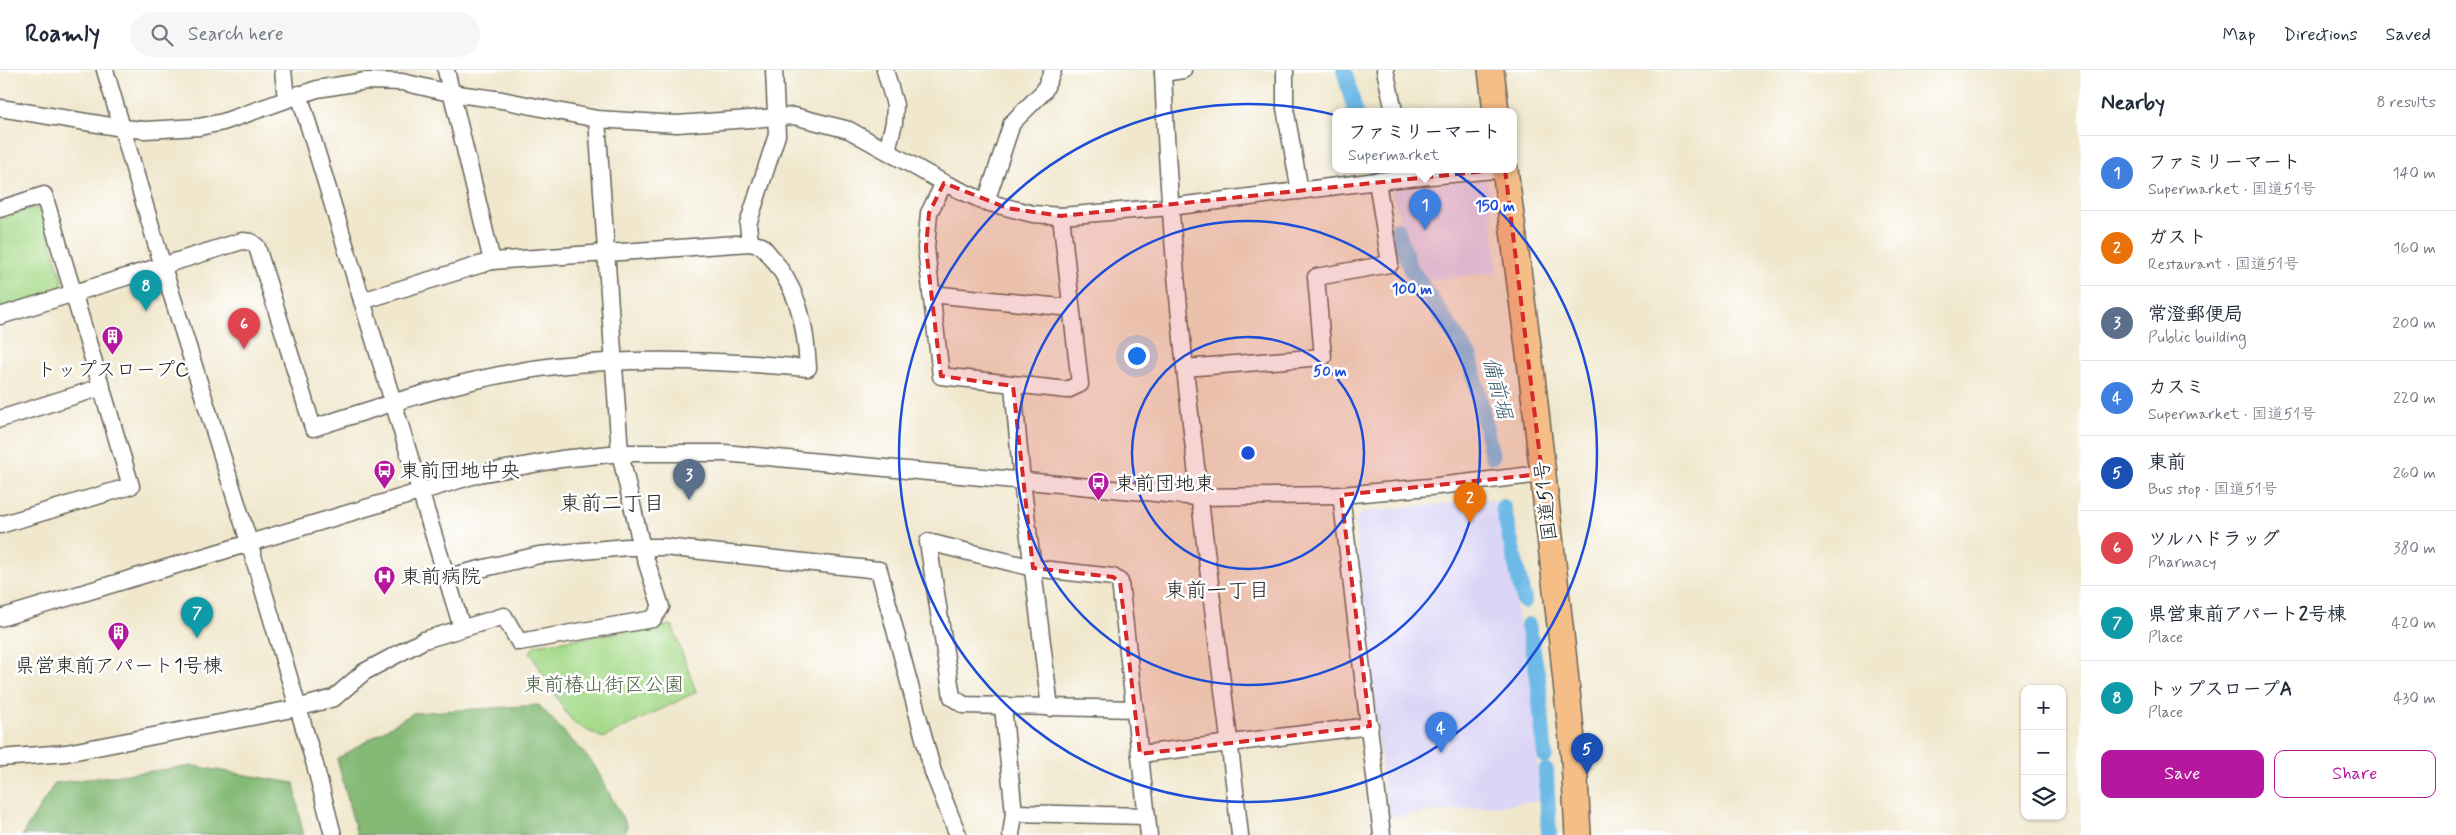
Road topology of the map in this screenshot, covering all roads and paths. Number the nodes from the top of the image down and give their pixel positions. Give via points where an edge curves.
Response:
1 (105, 70) edge
2 (283, 70) edge
3 (446, 70) edge
4 (774, 70) edge
5 (885, 70) edge
6 (1053, 70) edge
7 (1184, 70) edge
8 (1285, 70) edge
9 (1385, 70) edge
10 (1491, 70) edge
11 (1163, 72) edge
12 (450, 93) junction
13 (293, 97) junction
14 (0, 108) edge
15 (1393, 108) edge
16 (1496, 108) edge
17 (776, 117) junction
18 (597, 119) junction
19 (122, 128) junction
20 (887, 150) junction
21 (1431, 173) edge
22 (1506, 173) edge
23 (1412, 174) edge
24 (1377, 181) junction
25 (944, 183) junction
26 (1300, 191) junction
27 (986, 202) junction
28 (1170, 207) junction
29 (0, 209) edge
30 (1061, 216) junction
31 (750, 243) junction
32 (606, 254) junction
33 (492, 261) junction
34 (163, 267) junction
35 (75, 293) junction
36 (931, 294) junction
37 (362, 300) junction
38 (1071, 308) junction
39 (0, 316) edge
40 (614, 362) junction
41 (1185, 368) junction
42 (1013, 386) junction
43 (102, 387) junction
44 (394, 402) junction
45 (0, 418) edge
46 (620, 453) junction
47 (1542, 474) junction
48 (1022, 481) junction
49 (421, 491) junction
50 (1341, 495) junction
51 (1198, 497) junction
52 (0, 525) edge
53 (249, 542) junction
54 (642, 548) junction
55 (1034, 568) junction
56 (448, 577) junction
57 (0, 618) edge
58 (462, 628) junction
59 (1003, 707) junction
60 (297, 708) junction
61 (1050, 708) junction
62 (1135, 709) junction
63 (1370, 726) junction
64 (1230, 743) junction
65 (1140, 754) junction
66 (0, 758) edge
67 (1014, 813) junction
68 (1147, 816) junction
69 (333, 835) edge
70 (958, 835) edge
71 (1011, 835) edge
72 (1149, 835) edge
73 (1240, 835) edge
74 (1382, 835) edge
75 (1578, 835) edge

1 - 19 street
2 - 13 street
3 - 12 street
4 - 17 street
5 - 20 street via 895,105
6 - 27 street via 1044,91 1012,123
7 - 11 street
8 - 26 street via 1285,108
9 - 15 street
10 - 16 highway
11 - 28 street
12 - 13 street via 402,82 366,81 343,83
12 - 18 street
12 - 33 street
13 - 19 street via 200,127
13 - 37 street
14 - 19 street
17 - 18 street via 677,124
17 - 20 street via 794,116 849,130
17 - 31 street via 777,135 748,224
18 - 32 street
19 - 34 street
20 - 25 street
21 - 23 street
22 - 47 highway, 国道51号
23 - 24 street
24 - 26 street
24 - 41 street via 1390,264 1316,278 1323,357
25 - 27 street
25 - 36 street via 928,213 926,248
26 - 28 street
27 - 30 street via 1033,214
28 - 30 street
28 - 41 street
29 - 35 street via 44,195
30 - 38 street
31 - 32 street
31 - 40 street via 762,246 792,287 806,331 808,368 677,360
32 - 33 street
32 - 40 street
33 - 37 street
34 - 35 street
34 - 44 street via 242,241 251,242 257,247 312,428
34 - 53 street
35 - 39 street
35 - 43 street
36 - 38 street
36 - 42 street via 941,376
37 - 44 street
38 - 42 street via 1080,384 1067,390
40 - 44 street via 554,366 493,377
40 - 46 street
41 - 51 street
42 - 48 street
43 - 45 street
43 - 52 street via 131,486
44 - 49 street
46 - 48 street via 724,453
46 - 49 street via 514,466
46 - 54 street
47 - 50 street
47 - 75 highway, 国道51号 via 1574,760
48 - 51 street
48 - 55 street
49 - 53 street
49 - 56 street
50 - 51 street
50 - 63 street
51 - 64 street
53 - 57 street
53 - 60 street
54 - 56 street via 539,555
54 - 58 street via 661,607 653,619 519,642 504,616
54 - 70 street via 664,547 879,570 930,763
55 - 59 street via 928,542 952,697 964,705
55 - 61 street
55 - 62 street via 1113,577 1120,582
56 - 58 street
58 - 60 street via 424,640 386,659 364,672 334,698
59 - 61 street
59 - 67 street
60 - 66 street via 66,753
60 - 69 street
61 - 62 street
62 - 65 street
63 - 64 street
63 - 74 street
64 - 65 street
64 - 73 street
65 - 68 street
67 - 68 street
67 - 71 street
68 - 72 street

